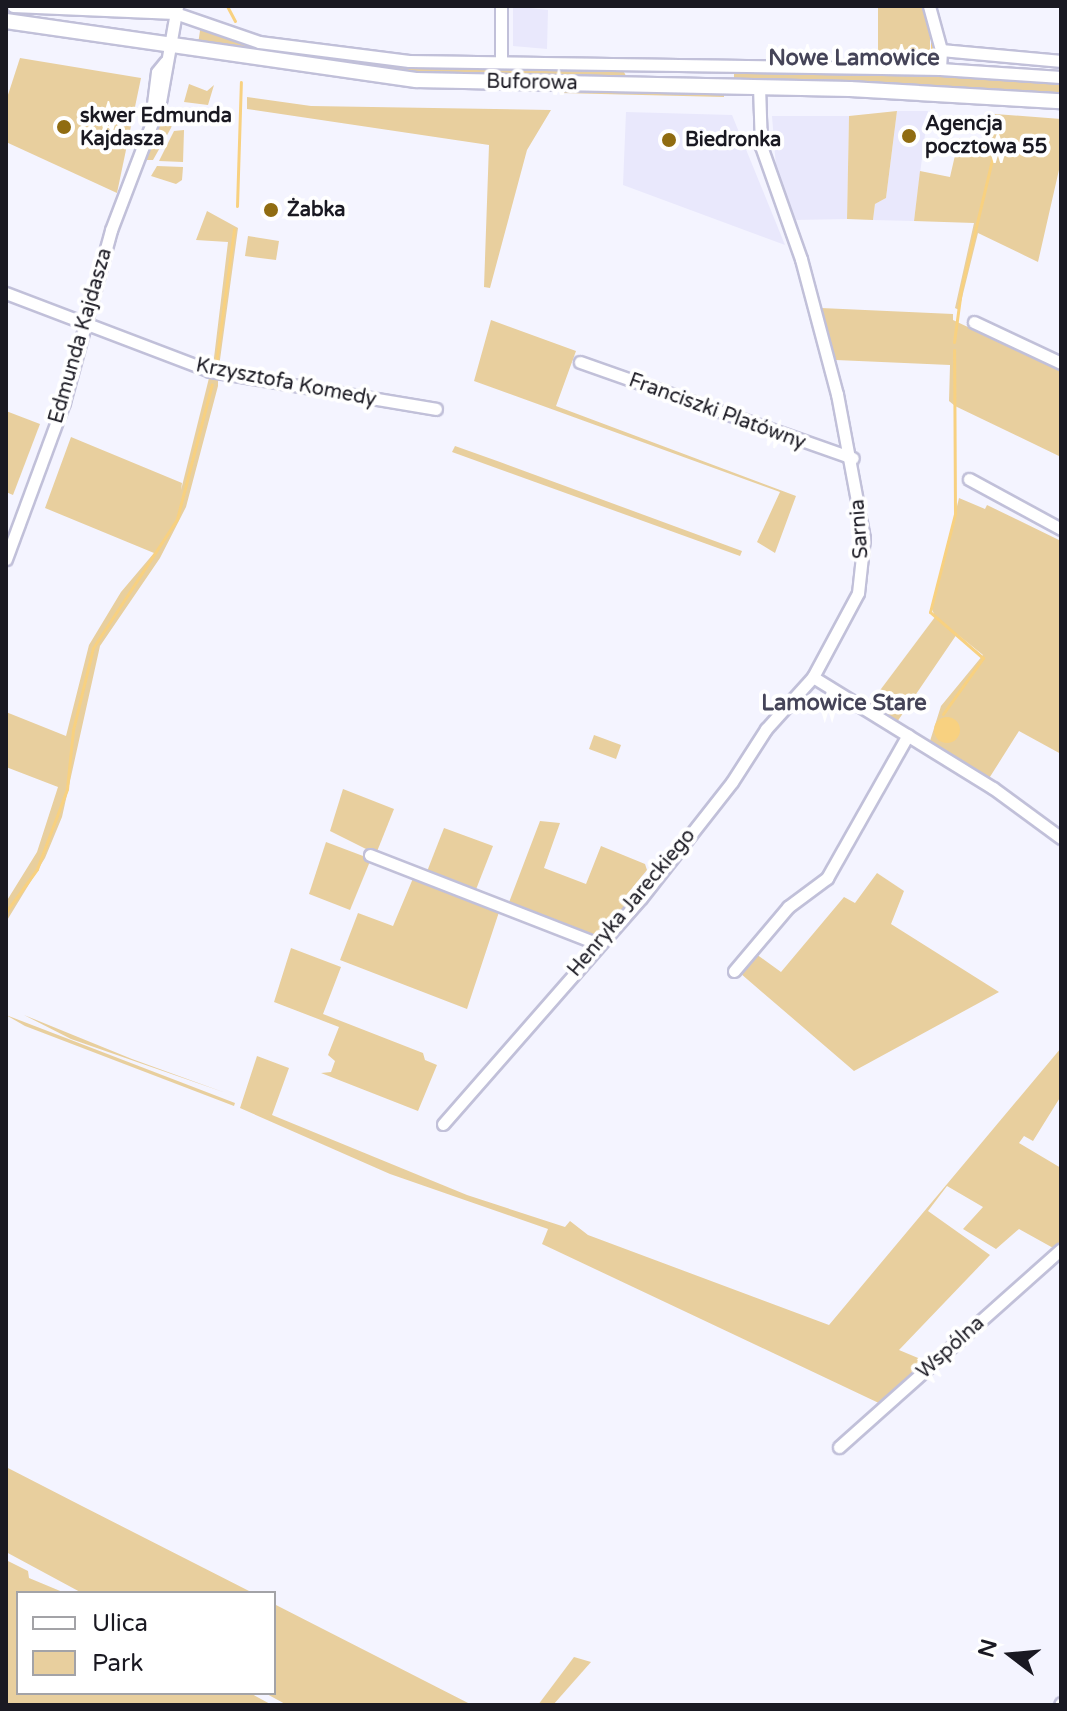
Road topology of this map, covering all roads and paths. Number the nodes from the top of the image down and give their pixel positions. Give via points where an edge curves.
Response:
1 (13, 6) edge
2 (501, 6) edge
3 (929, 6) edge
4 (176, 9) edge
5 (6, 21) edge
6 (941, 50) junction
7 (167, 54) junction
8 (501, 61) junction
9 (1061, 61) edge
10 (940, 69) junction
11 (1061, 77) edge
12 (759, 86) junction
13 (1061, 101) edge
14 (6, 293) edge
15 (974, 322) dead end
16 (85, 323) junction
17 (580, 362) dead end
18 (1061, 363) edge
19 (436, 409) dead end
20 (853, 458) junction
21 (969, 479) dead end
22 (1061, 529) edge
23 (6, 559) edge
24 (813, 677) junction
25 (908, 735) junction
26 (1061, 838) edge
27 (370, 855) dead end
28 (598, 944) junction
29 (734, 971) dead end
30 (443, 1124) dead end
31 (1061, 1249) edge
32 (839, 1447) dead end

1 - 4 street, Buforowa
2 - 8 street
3 - 6 street
4 - 7 street, Edmunda Kajdasza
4 - 8 street, Buforowa via 276,46 409,61
5 - 7 main road, Buforowa
6 - 9 street
6 - 10 street
7 - 12 main road, Buforowa via 416,80
7 - 16 street, Edmunda Kajdasza via 157,72 152,112
8 - 10 street, Buforowa
10 - 11 street, Buforowa
12 - 13 main road, Buforowa
12 - 20 street, Sarnia via 763,154 801,259
14 - 16 street, Krzysztofa Komedy
15 - 18 street
16 - 19 street, Krzysztofa Komedy via 210,371
16 - 23 street, Edmunda Kajdasza via 64,402
17 - 20 street, Franciszki Platówny
20 - 24 street, Sarnia via 864,538 862,574 854,602
21 - 22 street
24 - 25 street
24 - 28 street, Henryka Jareckiego via 766,729 724,793 641,898
25 - 26 street
25 - 29 street via 827,878 788,907
27 - 28 street
28 - 30 street, Henryka Jareckiego
31 - 32 street, Wspólna

